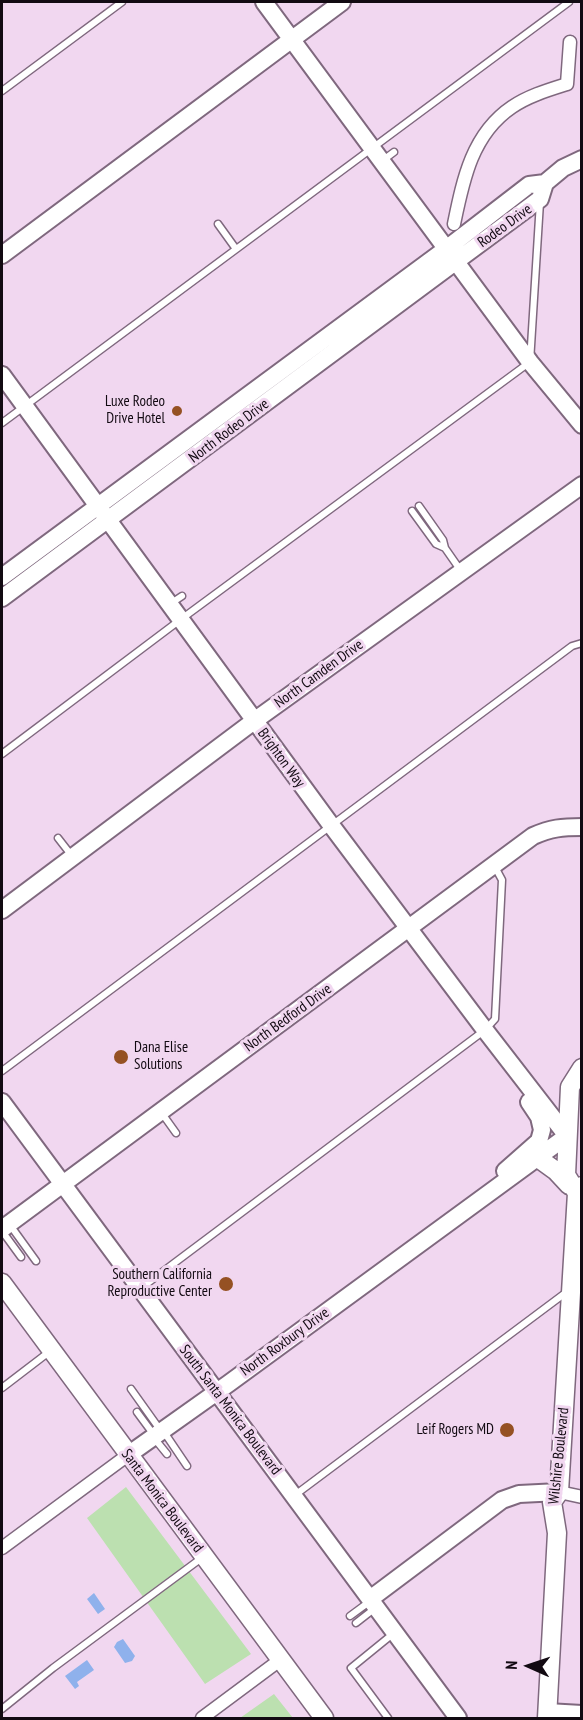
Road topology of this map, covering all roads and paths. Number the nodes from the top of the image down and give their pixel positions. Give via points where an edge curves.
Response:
1 (122, 2) edge
2 (264, 2) edge
3 (342, 2) edge
4 (569, 2) edge
5 (292, 39) junction
6 (570, 42) dead end
7 (2, 91) edge
8 (371, 148) junction
9 (582, 159) edge
10 (545, 183) junction
11 (540, 200) junction
12 (218, 224) dead end
13 (454, 224) dead end
14 (236, 249) junction
15 (2, 255) edge
16 (451, 255) junction
17 (530, 362) junction
18 (2, 375) edge
19 (25, 406) junction
20 (2, 423) edge
21 (582, 425) edge
22 (582, 486) edge
23 (419, 506) dead end
24 (412, 511) dead end
25 (103, 514) junction
26 (445, 548) junction
27 (461, 572) junction
28 (2, 577) edge
29 (2, 598) edge
30 (180, 620) junction
31 (582, 643) edge
32 (254, 721) junction
33 (2, 754) edge
34 (331, 825) junction
35 (582, 827) edge
36 (58, 838) dead end
37 (73, 857) junction
38 (494, 865) junction
39 (2, 910) edge
40 (409, 930) junction
41 (486, 1032) junction
42 (582, 1068) edge
43 (2, 1071) edge
44 (2, 1102) edge
45 (161, 1112) junction
46 (176, 1133) dead end
47 (567, 1136) junction
48 (538, 1158) junction
49 (63, 1185) junction
50 (496, 1189) junction
51 (579, 1190) edge
52 (4, 1225) edge
53 (21, 1257) dead end
54 (36, 1261) dead end
55 (2, 1283) edge
56 (574, 1283) edge
57 (140, 1289) junction
58 (52, 1350) junction
59 (2, 1388) edge
60 (131, 1389) dead end
61 (216, 1392) junction
62 (137, 1412) dead end
63 (158, 1434) junction
64 (167, 1454) dead end
65 (128, 1455) junction
66 (187, 1466) dead end
67 (559, 1492) junction
68 (294, 1496) junction
69 (582, 1497) edge
70 (2, 1548) edge
71 (204, 1557) junction
72 (372, 1602) junction
73 (350, 1616) dead end
74 (356, 1623) dead end
75 (395, 1633) junction
76 (280, 1660) junction
77 (2, 1708) edge
78 (582, 1714) edge
79 (547, 1715) edge
80 (202, 1719) edge
81 (324, 1719) edge
82 (388, 1719) edge
83 (459, 1719) edge

1 - 7 lane
2 - 5 street
3 - 5 street
4 - 8 lane
5 - 8 street
5 - 15 street
6 - 13 street via 567,84 511,107 476,146
8 - 14 lane
8 - 16 street via 388,157
9 - 10 street, Rodeo Drive
10 - 11 street, Rodeo Drive
10 - 16 street, Rodeo Drive via 529,185
11 - 16 street, Rodeo Drive
11 - 17 lane
12 - 14 lane
14 - 19 lane
16 - 17 street
16 - 25 street, North Rodeo Drive via 118,491
17 - 21 street
17 - 30 lane
18 - 19 street, Brighton Way
19 - 20 lane
19 - 25 street, Brighton Way
22 - 27 street, North Camden Drive
23 - 26 lane
24 - 26 lane via 436,544
25 - 28 street, North Rodeo Drive
25 - 29 street, North Rodeo Drive
25 - 30 street, Brighton Way via 176,600
26 - 27 lane
27 - 32 street, North Camden Drive
30 - 32 street, Brighton Way
30 - 33 lane
31 - 34 lane via 572,646
32 - 34 street, Brighton Way
32 - 37 street, North Camden Drive
34 - 40 street, Brighton Way
34 - 43 lane
35 - 38 street, North Bedford Drive via 547,830 533,836
36 - 37 lane
37 - 39 street, North Camden Drive
38 - 40 street, North Bedford Drive
38 - 41 lane via 501,880 495,1019
40 - 41 street, Brighton Way
40 - 45 street, North Bedford Drive
41 - 47 street, Brighton Way
41 - 50 street via 488,1044 539,1117 542,1130 538,1141 506,1170
41 - 57 lane
42 - 47 main road, Wilshire Boulevard via 570,1087
44 - 49 street, South Santa Monica Boulevard
45 - 46 lane
45 - 49 street, North Bedford Drive
47 - 48 street, North Roxbury Drive
47 - 51 main road, Wilshire Boulevard via 566,1175
48 - 50 street, North Roxbury Drive
48 - 51 main road
49 - 52 street, North Bedford Drive
49 - 57 street, South Santa Monica Boulevard
50 - 61 street, North Roxbury Drive
51 - 56 main road, Wilshire Boulevard
52 - 53 lane
52 - 54 lane
55 - 58 main road, Santa Monica Boulevard
56 - 67 main road, Wilshire Boulevard
56 - 68 lane
57 - 61 street, South Santa Monica Boulevard
58 - 59 lane
58 - 65 main road, Santa Monica Boulevard
60 - 63 lane
61 - 63 street, North Roxbury Drive
61 - 68 street, South Santa Monica Boulevard
62 - 63 lane
63 - 64 lane
63 - 65 street, North Roxbury Drive
63 - 66 lane
65 - 70 street, North Roxbury Drive
65 - 71 main road, Santa Monica Boulevard
67 - 69 street
67 - 72 street via 519,1494 502,1500
67 - 79 main road, Wilshire Boulevard via 552,1502 557,1533
68 - 72 street, South Santa Monica Boulevard
71 - 76 main road, Santa Monica Boulevard
71 - 77 lane
72 - 73 lane
72 - 74 lane
72 - 75 street, South Santa Monica Boulevard
75 - 82 lane via 351,1668
75 - 83 street, South Santa Monica Boulevard
76 - 80 street
76 - 81 main road, Santa Monica Boulevard
78 - 79 street

